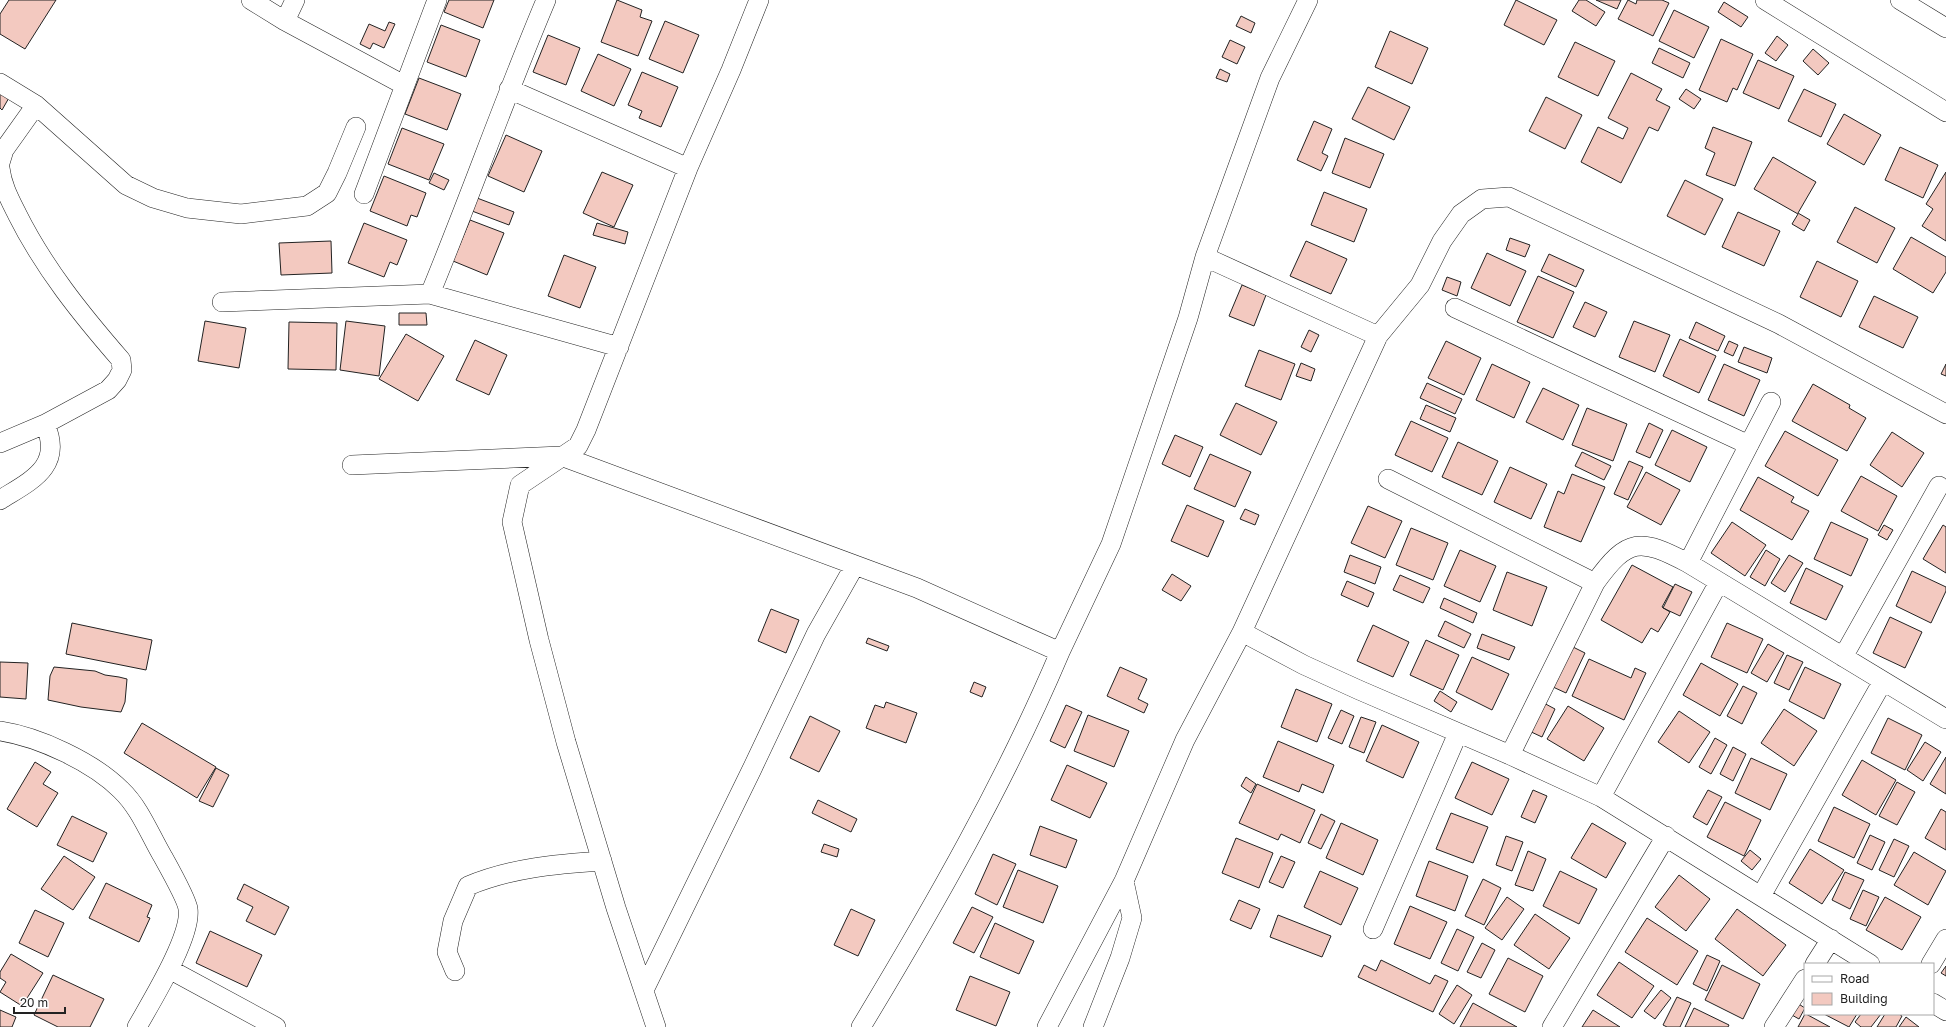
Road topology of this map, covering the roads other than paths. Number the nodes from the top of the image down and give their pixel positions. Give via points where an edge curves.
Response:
1 (251, 0) edge
2 (295, 0) edge
3 (437, 0) edge
4 (546, 0) edge
5 (759, 0) edge
6 (1308, 0) edge
7 (1765, 0) edge
8 (1900, 0) edge
9 (285, 21) junction
10 (1946, 28) edge
11 (0, 83) edge
12 (404, 85) junction
13 (509, 89) junction
14 (36, 105) junction
15 (1946, 112) edge
16 (356, 127) dead end
17 (0, 163) edge
18 (0, 168) edge
19 (688, 168) junction
20 (364, 194) dead end
21 (1205, 256) junction
22 (430, 294) junction
23 (222, 302) dead end
24 (1455, 308) dead end
25 (1378, 336) junction
26 (619, 348) junction
27 (1770, 402) dead end
28 (1946, 414) edge
29 (45, 424) junction
30 (0, 443) edge
31 (1749, 446) junction
32 (561, 456) junction
33 (352, 465) dead end
34 (1388, 479) dead end
35 (1939, 486) dead end
36 (0, 500) edge
37 (1688, 563) junction
38 (855, 565) junction
39 (1719, 582) junction
40 (1595, 583) junction
41 (1242, 632) junction
42 (1060, 652) junction
43 (1843, 657) junction
44 (1883, 682) junction
45 (1946, 720) edge
46 (0, 731) edge
47 (1458, 733) junction
48 (1510, 755) junction
49 (1601, 797) junction
50 (1666, 836) junction
51 (602, 861) junction
52 (1124, 881) junction
53 (1761, 896) junction
54 (1373, 929) dead end
55 (1830, 939) junction
56 (1946, 939) edge
57 (1816, 963) edge
58 (1868, 963) edge
59 (1932, 963) edge
60 (169, 969) junction
61 (455, 971) dead end
62 (1804, 981) edge
63 (644, 990) junction
64 (1934, 1004) edge
65 (1946, 1011) edge
66 (137, 1027) edge
67 (276, 1027) edge
68 (656, 1027) edge
69 (861, 1027) edge
70 (1047, 1027) edge
71 (1093, 1027) edge
72 (1552, 1027) edge
73 (1774, 1027) edge

1 - 9 street
2 - 9 street
3 - 12 street
4 - 13 street
5 - 19 street
6 - 21 street via 1270,78
7 - 15 street
8 - 10 street
9 - 12 street
11 - 14 street
12 - 20 street
13 - 19 street
13 - 22 street via 468,201
14 - 16 street via 126,185 153,198 187,208 241,214 306,206 327,193
14 - 17 street via 4,150
18 - 29 street via 1,182 31,243 76,308 121,360 122,370 108,390
19 - 26 street
21 - 25 street
21 - 42 street via 1188,318 1112,544
22 - 23 street
22 - 26 street
24 - 31 street
25 - 28 street via 1420,285 1442,241 1461,214 1482,199 1509,197 1779,324
25 - 41 street
26 - 32 street via 578,446
27 - 31 street
29 - 30 street
29 - 36 street via 50,440 45,467 38,476
31 - 37 street
32 - 33 street
32 - 38 street
32 - 51 street via 520,485 512,522 566,742
34 - 40 street
35 - 43 street
37 - 39 street
37 - 40 street via 1663,550 1641,545 1623,550
38 - 42 street via 917,588
38 - 63 street via 816,634
39 - 43 street
39 - 49 street
40 - 48 street
41 - 47 street via 1304,665
41 - 52 street via 1185,740
42 - 69 street via 1006,768 956,864
43 - 44 street
44 - 45 street
44 - 53 street
46 - 60 street via 51,746 86,764 121,790 137,810 188,908 186,929
47 - 48 street
47 - 54 street
48 - 49 street
49 - 50 street
50 - 53 street
50 - 72 street
51 - 61 street via 541,866 492,876 468,886 453,921 447,952
51 - 63 street
52 - 70 street
52 - 71 street via 1132,918 1120,958
53 - 55 street
55 - 57 street
55 - 58 street
56 - 59 street
60 - 66 street
60 - 67 street
62 - 73 street
63 - 68 street
64 - 65 street

